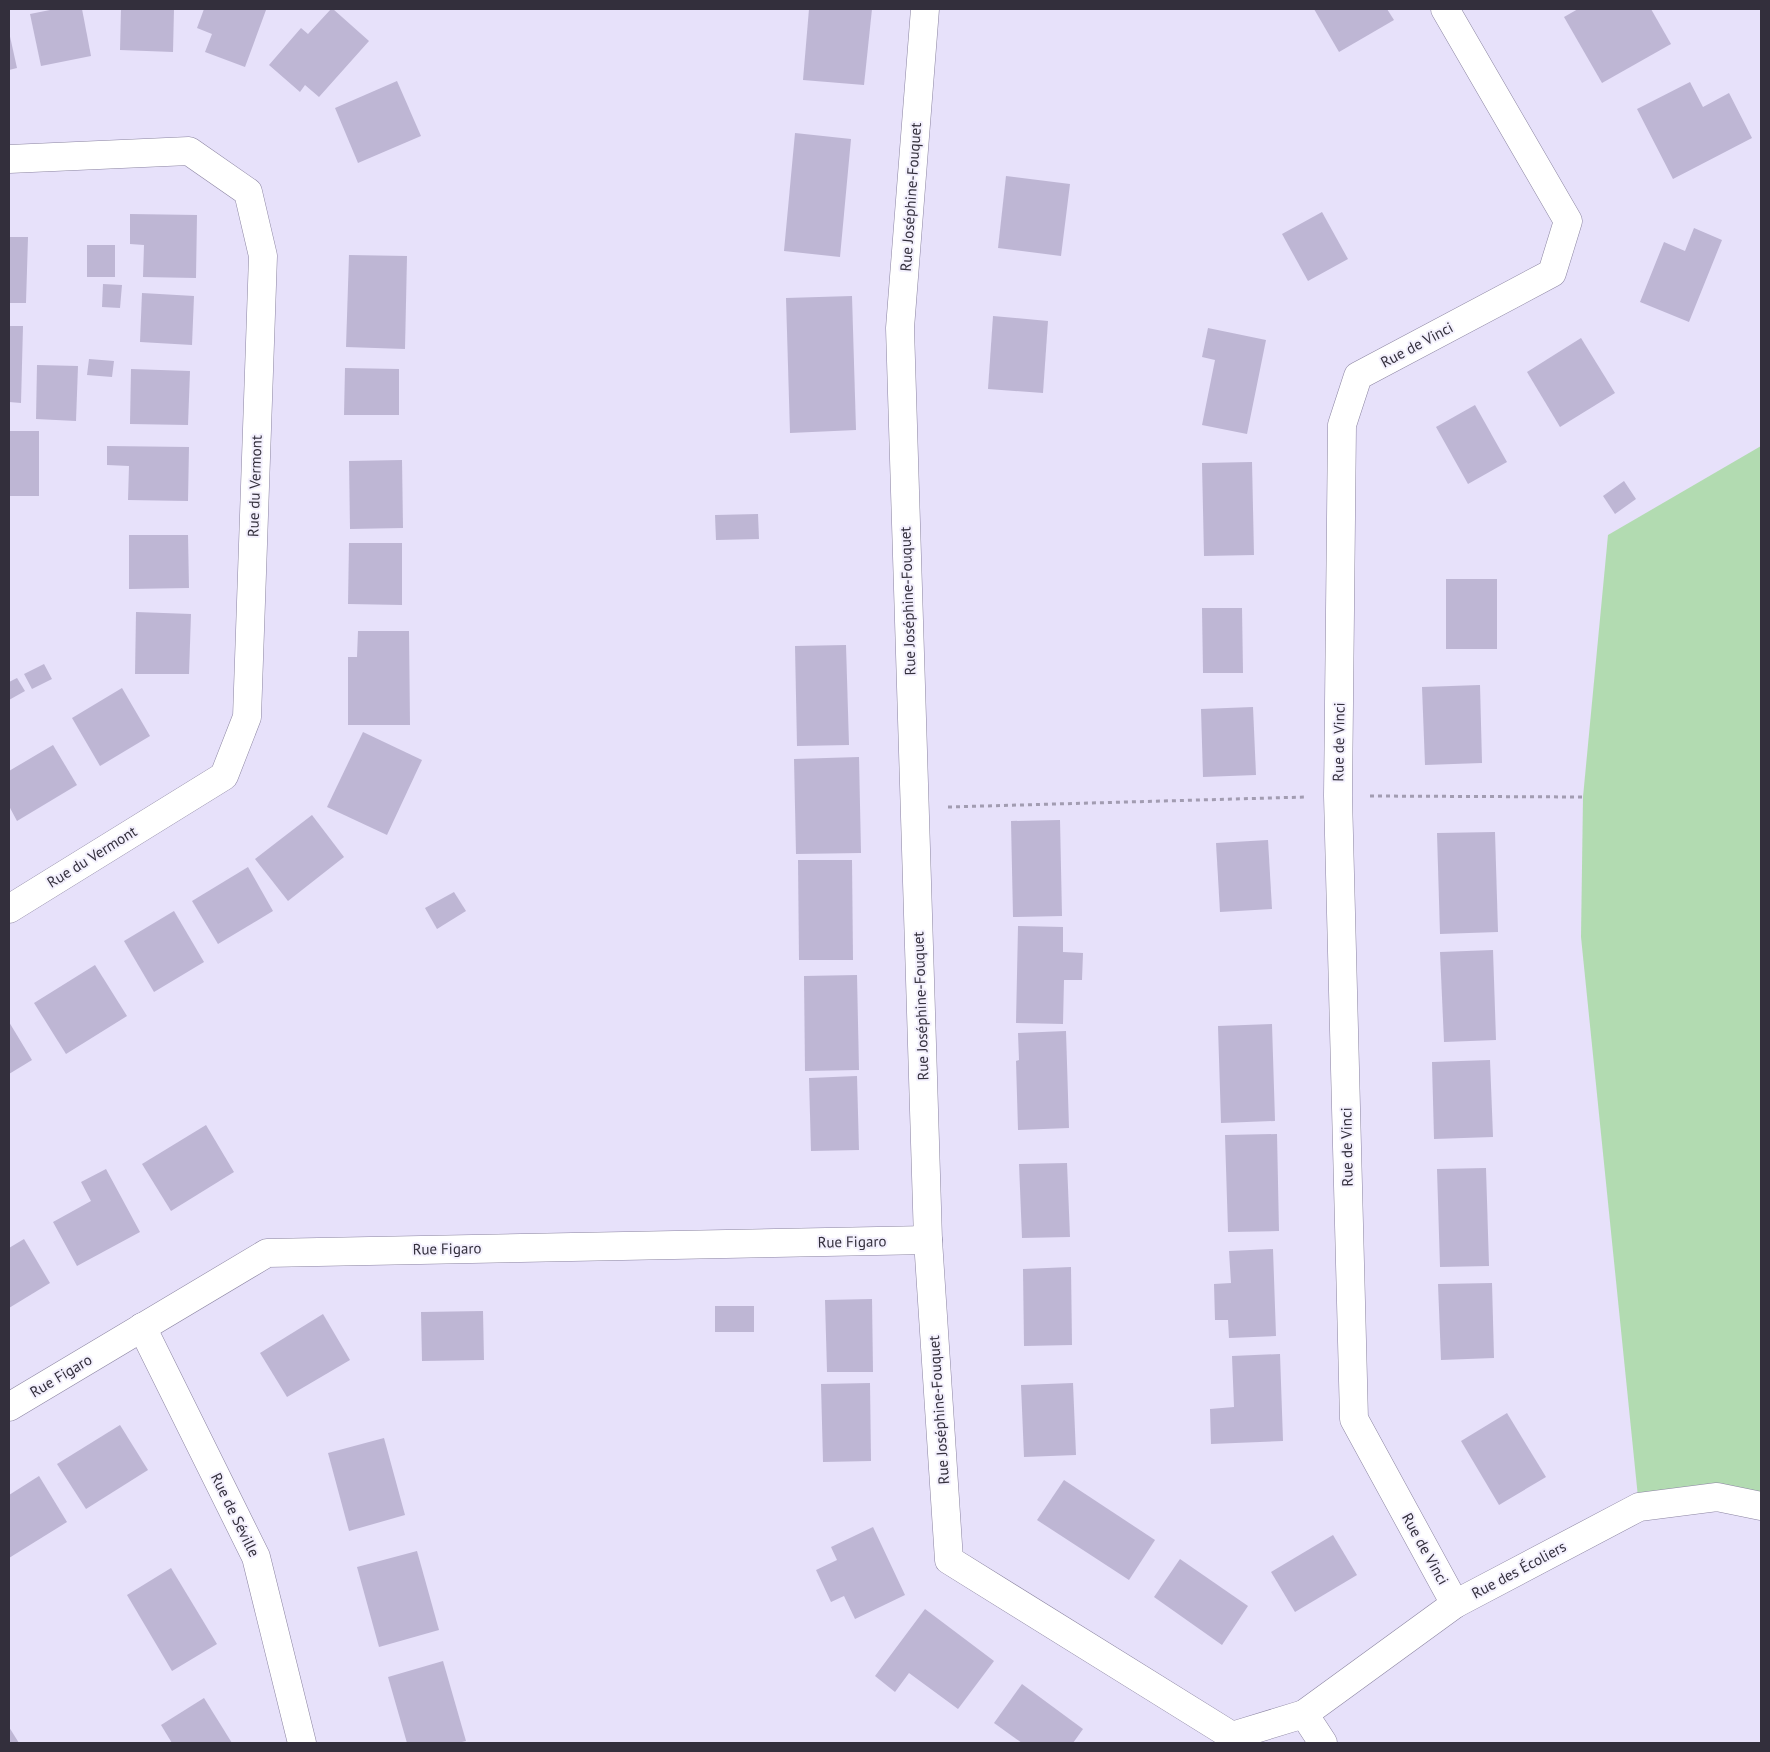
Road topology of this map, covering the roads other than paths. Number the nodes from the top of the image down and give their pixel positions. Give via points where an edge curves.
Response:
1 (925, 9) edge
2 (1445, 9) edge
3 (9, 159) edge
4 (9, 908) edge
5 (928, 1240) junction
6 (142, 1327) junction
7 (9, 1407) edge
8 (1761, 1506) edge
9 (1455, 1604) junction
10 (1304, 1714) junction
11 (302, 1743) edge
12 (1323, 1743) edge

1 - 5 street, Rue Joséphine-Fouquet via 900,328
2 - 9 street, Rue de Vinci via 1568,221 1552,273 1358,376 1342,425 1338,796 1354,1419
3 - 4 street, Rue du Vermont via 189,151 248,192 263,256 247,717 224,776
5 - 6 street, Rue Figaro via 267,1253
5 - 10 street, Rue Joséphine-Fouquet via 949,1560 1232,1736
6 - 7 street, Rue Figaro
6 - 11 street, Rue de Séville via 256,1557
8 - 9 street, Rue des Écoliers via 1717,1497 1639,1507
9 - 10 street, Rue des Écoliers
10 - 12 street

